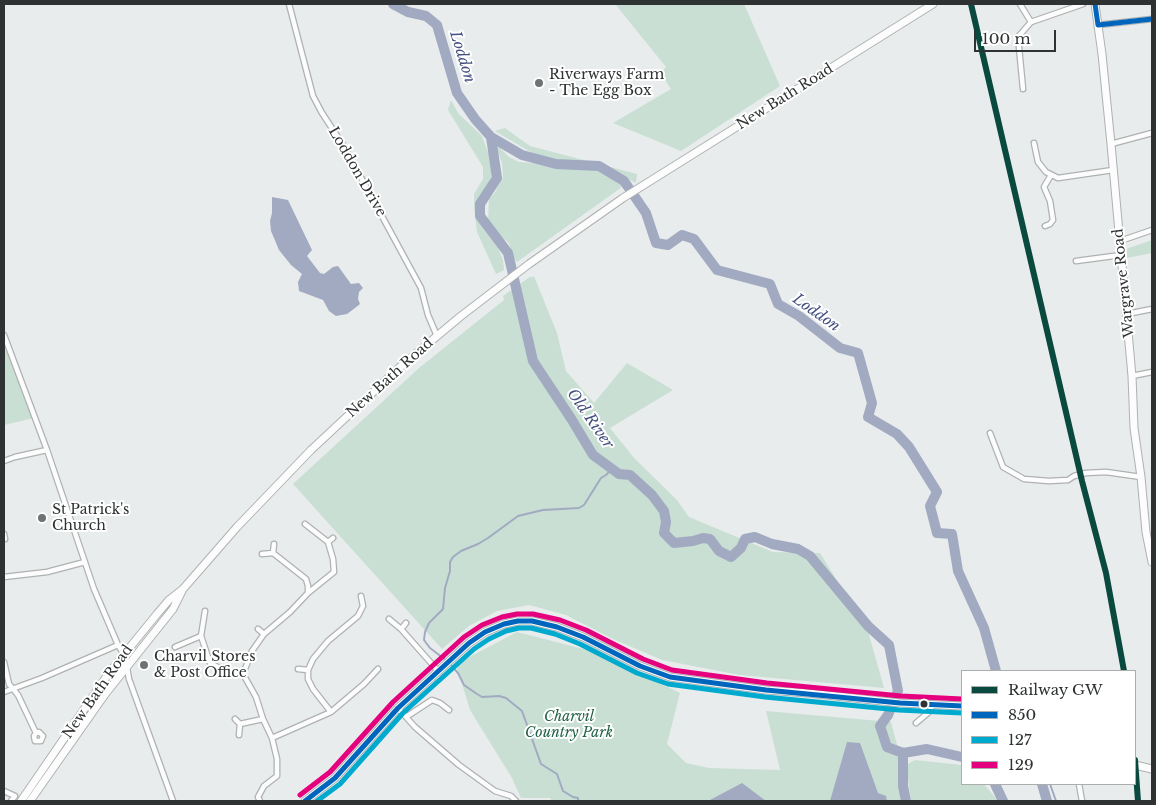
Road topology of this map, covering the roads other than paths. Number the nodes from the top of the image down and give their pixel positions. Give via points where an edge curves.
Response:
1 (289, 4) edge
2 (934, 4) edge
3 (1020, 4) edge
4 (1083, 4) edge
5 (1095, 4) edge
6 (1152, 19) edge
7 (1031, 22) junction
8 (1098, 25) junction
9 (1022, 83) junction
10 (1030, 84) dead end
11 (1023, 89) dead end
12 (1152, 133) edge
13 (1034, 143) dead end
14 (1111, 144) junction
15 (1113, 170) junction
16 (1051, 175) junction
17 (1045, 226) dead end
18 (1152, 230) edge
19 (1120, 241) junction
20 (1121, 255) junction
21 (1076, 261) dead end
22 (1152, 309) edge
23 (1127, 314) junction
24 (4, 335) edge
25 (437, 336) junction
26 (1152, 372) edge
27 (1132, 376) junction
28 (990, 433) dead end
29 (47, 450) junction
30 (4, 461) edge
31 (1142, 477) junction
32 (305, 524) dead end
33 (333, 538) dead end
34 (328, 542) junction
35 (274, 544) dead end
36 (273, 553) junction
37 (262, 554) dead end
38 (85, 562) junction
39 (1152, 562) edge
40 (4, 577) edge
41 (183, 589) junction
42 (308, 593) junction
43 (361, 596) dead end
44 (205, 611) dead end
45 (389, 619) dead end
46 (406, 623) dead end
47 (258, 629) dead end
48 (342, 629) junction
49 (401, 629) junction
50 (264, 634) junction
51 (346, 634) dead end
52 (201, 636) junction
53 (118, 645) junction
54 (175, 647) dead end
55 (123, 654) junction
56 (4, 662) edge
57 (128, 666) junction
58 (298, 669) dead end
59 (378, 669) dead end
60 (442, 669) junction
61 (308, 670) junction
62 (243, 674) junction
63 (119, 678) junction
64 (129, 679) junction
65 (364, 684) junction
66 (110, 686) junction
67 (13, 689) junction
68 (369, 689) dead end
69 (4, 692) edge
70 (933, 704) junction
71 (961, 706) edge
72 (398, 708) junction
73 (449, 710) dead end
74 (332, 712) junction
75 (406, 717) junction
76 (235, 719) dead end
77 (263, 719) junction
78 (916, 723) dead end
79 (240, 724) junction
80 (36, 733) dead end
81 (239, 735) dead end
82 (272, 738) junction
83 (1138, 766) edge
84 (1152, 769) edge
85 (1079, 785) edge
86 (4, 791) edge
87 (11, 801) edge
88 (21, 801) edge
89 (30, 801) edge
90 (173, 801) edge
91 (260, 801) edge
92 (305, 801) edge
93 (516, 801) edge
94 (1082, 801) edge

1 - 25 street, Loddon Drive via 313,96 421,288
2 - 25 main road, New Bath Road via 623,198 529,264
3 - 7 street
4 - 7 street
5 - 8 main road, Wargrave Road
6 - 8 street
7 - 9 street via 1018,37
8 - 14 main road, Wargrave Road
9 - 10 street
9 - 11 street
12 - 14 street
13 - 16 street via 1038,162
14 - 15 main road, Wargrave Road
15 - 16 street via 1058,178
15 - 19 main road, Wargrave Road
16 - 17 street via 1044,187 1053,220
18 - 19 street
19 - 20 main road, Wargrave Road
20 - 21 street
20 - 23 main road, Wargrave Road
22 - 23 street
23 - 27 main road, Wargrave Road
24 - 29 street
25 - 41 main road, New Bath Road via 311,450
26 - 27 street
27 - 31 main road, Wargrave Road via 1134,428
28 - 31 street via 1003,467 1024,479 1049,482 1106,472
29 - 30 street
29 - 38 street
31 - 39 main road, Wargrave Road
32 - 34 street
33 - 34 street
34 - 42 street via 334,572
35 - 36 street
36 - 37 street
36 - 42 street via 306,579
38 - 40 street via 47,572
38 - 53 street
41 - 55 main road, New Bath Road
41 - 57 main road, New Bath Road via 173,609
42 - 50 street
43 - 48 street via 358,616
44 - 52 street
45 - 49 street
46 - 49 street
47 - 50 street
48 - 51 street
48 - 61 street via 313,659
49 - 60 street
50 - 62 street via 252,651
52 - 54 street
52 - 62 street via 210,663 227,672
53 - 55 street
53 - 67 street
55 - 57 street
55 - 66 street via 120,669
55 - 88 main road, New Bath Road
56 - 67 street
57 - 63 main road, New Bath Road
57 - 64 street
58 - 61 street
59 - 65 street
60 - 70 main road via 485,632 504,624 532,621 583,636 640,666 670,677 766,690
60 - 72 main road
61 - 74 street via 313,689
62 - 77 street via 256,697
63 - 64 street
63 - 66 main road, New Bath Road
64 - 90 street
65 - 68 street
65 - 74 street
66 - 89 main road, New Bath Road
67 - 69 street
67 - 80 street
70 - 71 main road
70 - 78 street
72 - 75 street
72 - 92 main road via 335,778
73 - 75 street via 432,700
74 - 82 street
75 - 93 street via 459,765 495,791
76 - 79 street
77 - 79 street
77 - 82 street
79 - 81 street
82 - 91 street via 278,759 276,776 264,786 258,798
83 - 84 main road
85 - 94 street
86 - 87 street via 14,796

